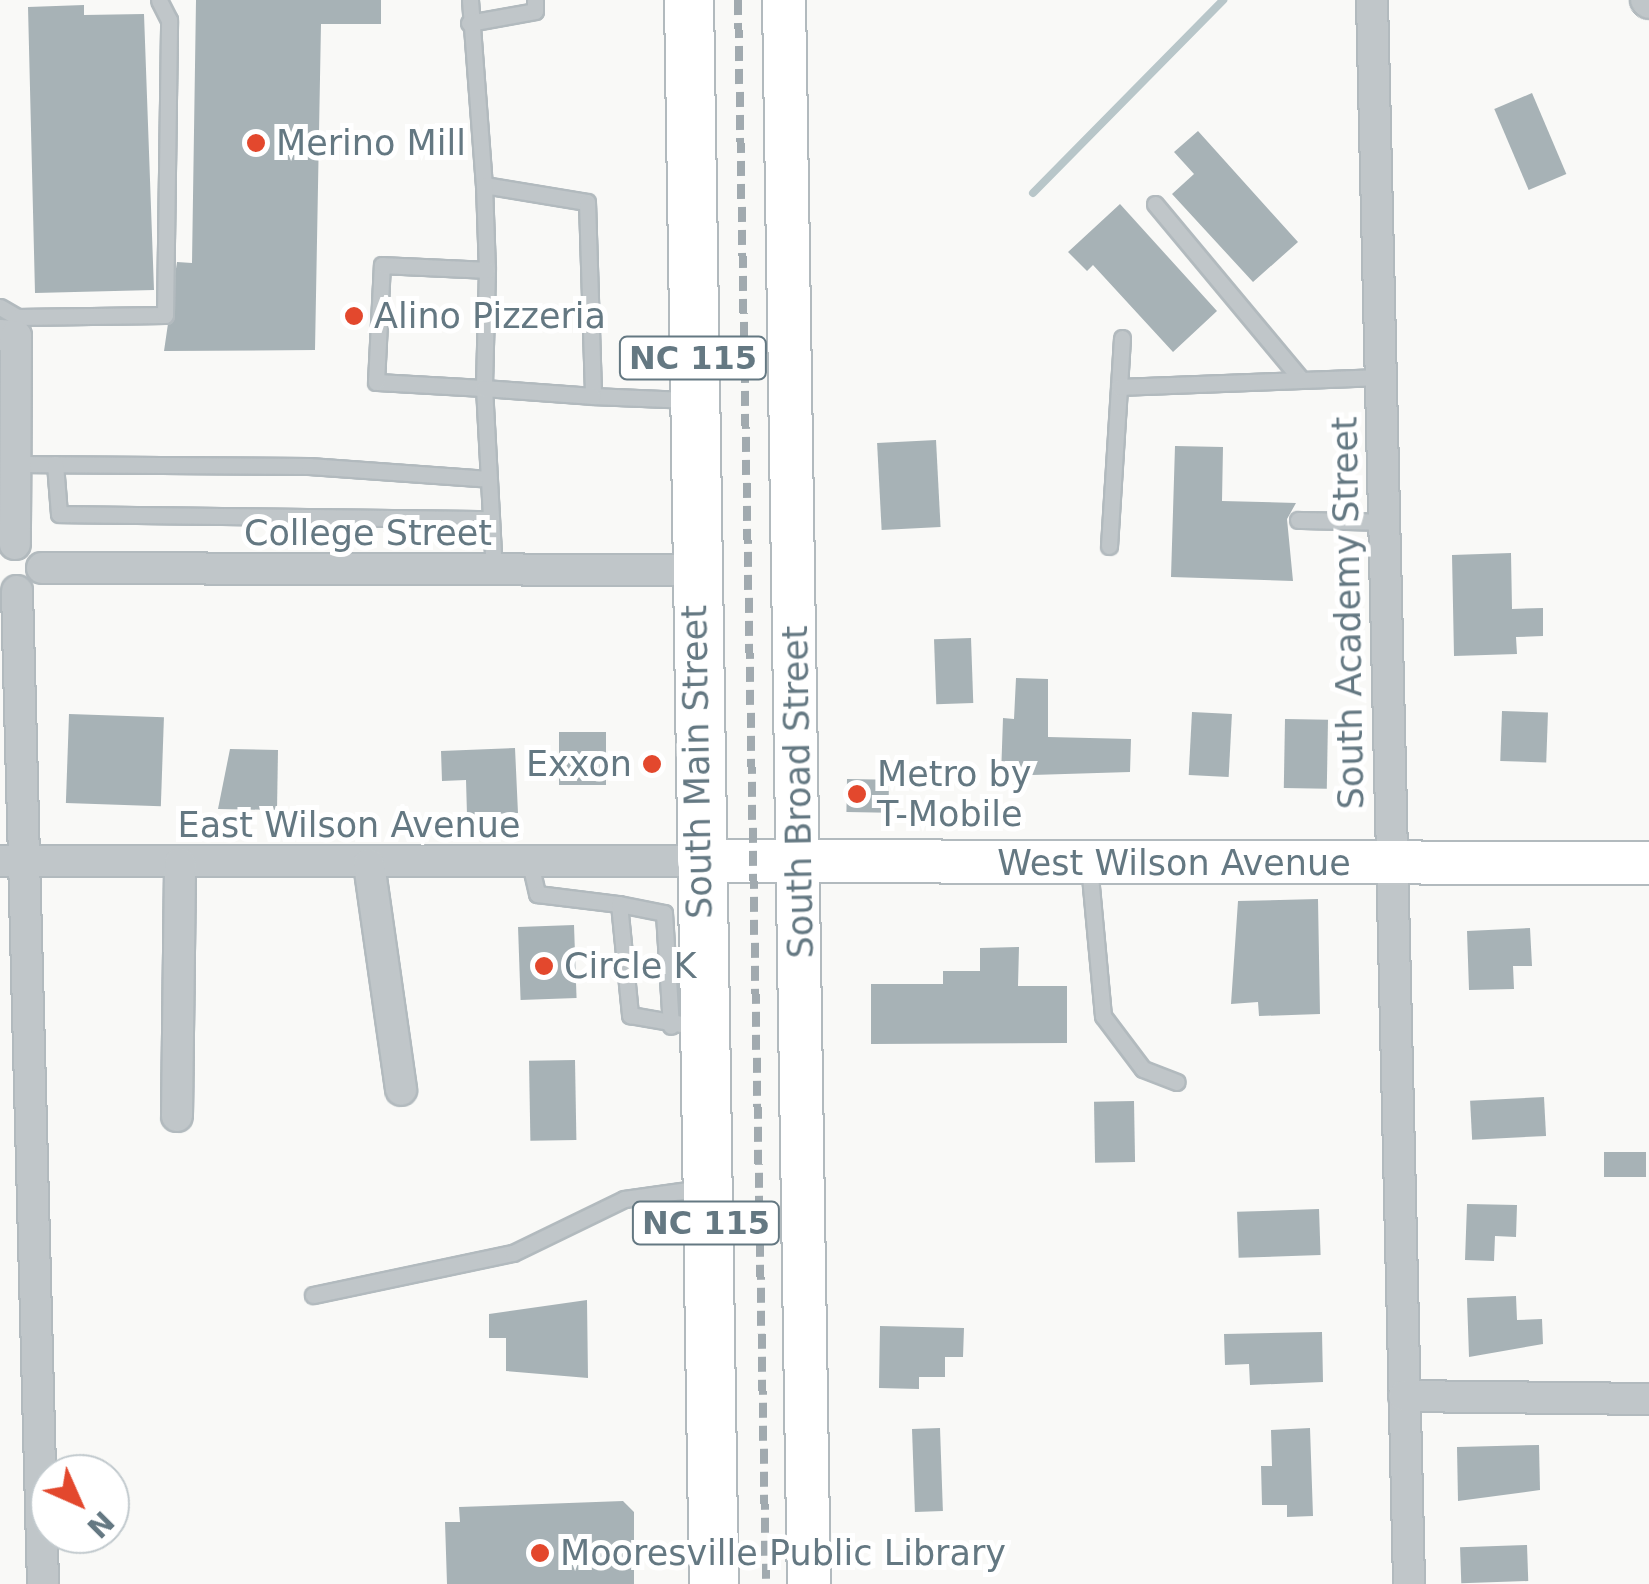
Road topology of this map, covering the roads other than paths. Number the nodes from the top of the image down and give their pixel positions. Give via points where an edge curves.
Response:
1 (159, 0) edge
2 (470, 0) edge
3 (535, 0) edge
4 (689, 0) edge
5 (784, 0) edge
6 (1372, 0) edge
7 (469, 23) junction
8 (484, 184) junction
9 (1156, 204) dead end
10 (486, 270) junction
11 (0, 307) edge
12 (11, 329) edge
13 (1122, 338) dead end
14 (1380, 377) junction
15 (1301, 380) junction
16 (1119, 386) junction
17 (484, 388) junction
18 (593, 396) junction
19 (694, 400) junction
20 (14, 464) junction
21 (55, 464) junction
22 (489, 479) junction
23 (491, 519) junction
24 (1298, 520) dead end
25 (1383, 522) junction
26 (1108, 546) dead end
27 (7, 548) edge
28 (42, 568) junction
29 (694, 570) junction
30 (494, 572) junction
31 (8, 587) edge
32 (12, 861) edge
33 (699, 862) junction
34 (1089, 862) junction
35 (1391, 862) junction
36 (180, 863) junction
37 (530, 863) junction
38 (799, 863) junction
39 (1649, 863) edge
40 (369, 864) junction
41 (619, 904) junction
42 (687, 1027) junction
43 (1176, 1082) dead end
44 (401, 1090) dead end
45 (177, 1116) dead end
46 (706, 1187) junction
47 (314, 1296) dead end
48 (1404, 1396) junction
49 (1649, 1398) edge
50 (43, 1584) edge
51 (714, 1584) edge
52 (810, 1584) edge
53 (1408, 1584) edge

1 - 12 lane via 169,20 164,315
2 - 7 lane
3 - 7 lane via 535,10
4 - 19 main road, South Main Street / NC 115
5 - 38 street, South Broad Street
6 - 14 street, South Academy Street
7 - 8 lane
8 - 10 lane
8 - 18 lane via 587,202
9 - 15 lane
10 - 17 lane
10 - 17 lane via 382,265 376,382
11 - 12 lane
12 - 20 street
13 - 16 lane
14 - 15 lane
14 - 25 street, South Academy Street
15 - 16 lane
16 - 26 lane
17 - 18 lane
17 - 22 lane
18 - 19 lane
19 - 29 main road, South Main Street / NC 115
20 - 21 lane
20 - 27 street
21 - 22 lane
21 - 23 lane via 60,514
22 - 23 lane
23 - 30 lane
24 - 25 lane
25 - 35 street, South Academy Street
27 - 28 street via 36,551
28 - 30 street, College Street
28 - 31 street via 34,585
29 - 30 street, College Street
29 - 33 main road, South Main Street / NC 115
31 - 32 street
32 - 36 street, East Wilson Avenue
32 - 50 street
33 - 37 street, East Wilson Avenue
33 - 38 street, West Wilson Avenue
33 - 42 main road, South Main Street / NC 115
34 - 35 street, West Wilson Avenue
34 - 38 street, West Wilson Avenue
34 - 43 lane via 1103,1016 1143,1069
35 - 39 street, West Wilson Avenue
35 - 48 street, South Academy Street
36 - 40 street, East Wilson Avenue
36 - 45 street
37 - 40 street, East Wilson Avenue
37 - 41 lane via 537,894
38 - 52 street, South Broad Street
40 - 44 street
41 - 42 lane via 664,913 666,972
41 - 42 lane via 630,1015
42 - 46 main road, South Main Street / NC 115
46 - 47 lane via 624,1199 513,1253
46 - 51 main road, South Main Street / NC 115
48 - 49 street
48 - 53 street, South Academy Street

